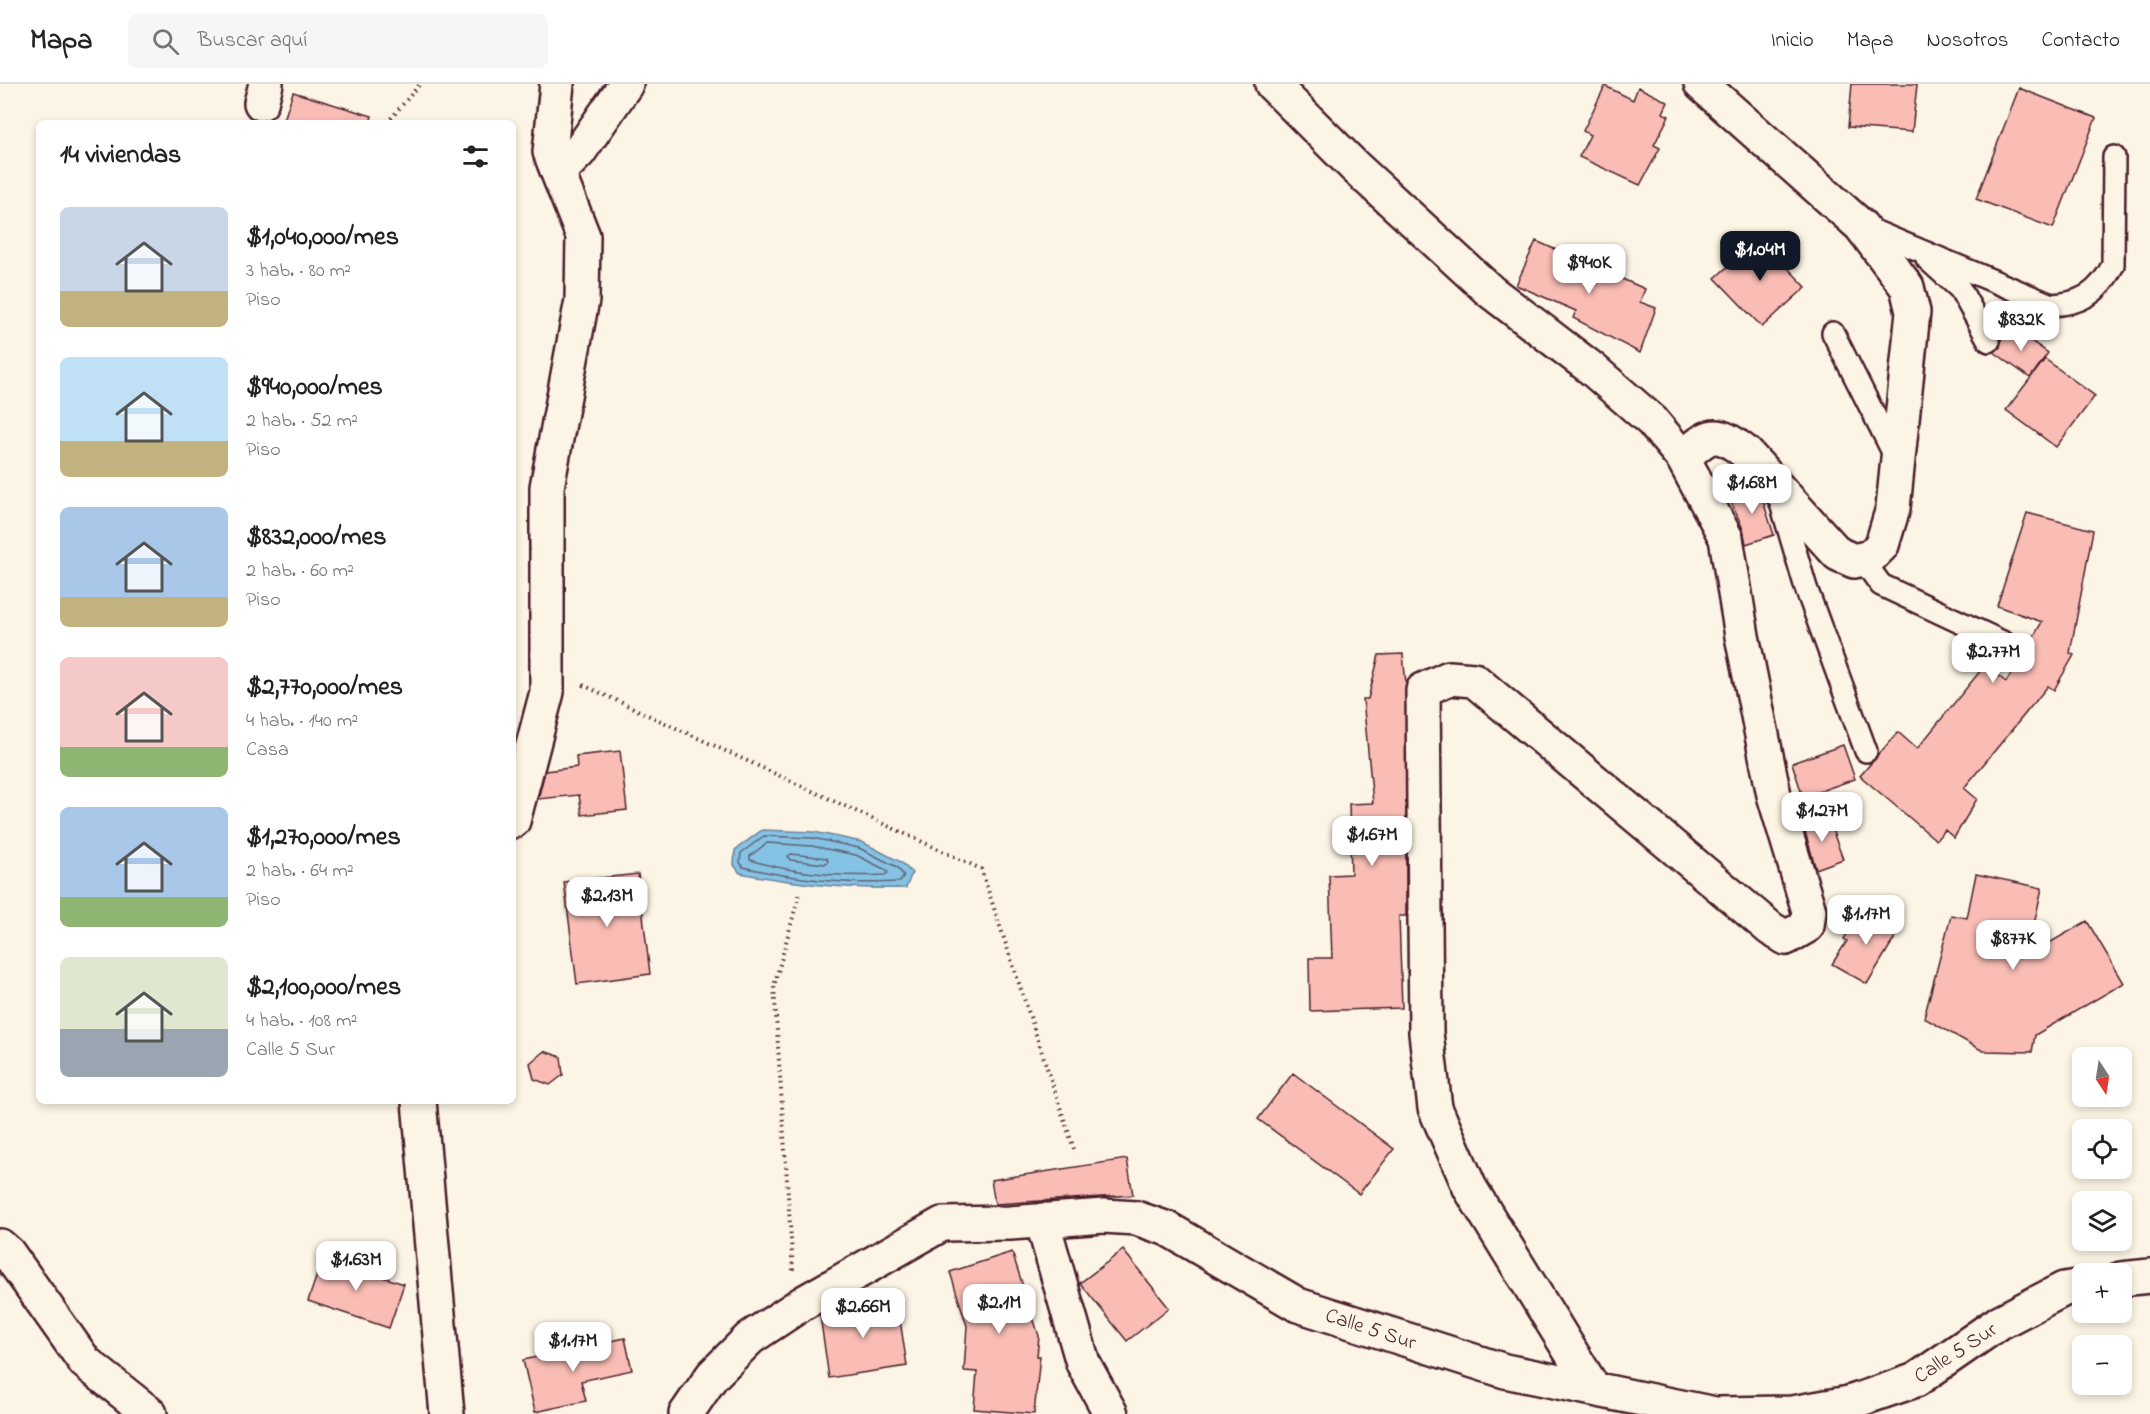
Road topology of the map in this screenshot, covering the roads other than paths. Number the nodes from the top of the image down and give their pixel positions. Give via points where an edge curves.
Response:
1 (557, 84) edge
2 (626, 84) edge
3 (1272, 84) edge
4 (1701, 84) edge
5 (2114, 157) dead end
6 (558, 173) junction
7 (1861, 226) junction
8 (1915, 248) junction
9 (1833, 333) dead end
10 (1989, 341) dead end
11 (1683, 458) junction
12 (1897, 460) junction
13 (1775, 485) junction
14 (1862, 559) junction
15 (2015, 648) dead end
16 (1866, 751) dead end
17 (516, 810) edge
18 (419, 1104) edge
19 (1042, 1220) junction
20 (0, 1246) edge
21 (2150, 1276) edge
22 (2132, 1278) edge
23 (2072, 1288) edge
24 (1593, 1388) junction
25 (150, 1414) edge
26 (447, 1414) edge
27 (686, 1414) edge
28 (1111, 1414) edge
29 (1716, 1414) edge

1 - 6 street via 550,152
2 - 6 street via 579,152
3 - 11 street via 1354,166 1490,291 1591,368 1652,421
4 - 7 street
5 - 8 lane via 2113,265 2089,296 2051,305
6 - 17 street via 583,236 582,300 547,488 547,692
7 - 8 lane
7 - 12 street via 1907,286 1913,312
8 - 10 lane via 1960,289
9 - 12 lane
11 - 13 street via 1703,439 1717,435 1746,453
11 - 24 street via 1726,538 1774,795 1809,910 1807,926 1786,938 1771,929 1474,680 1449,678 1424,690 1426,1033 1436,1108 1470,1188
12 - 14 street via 1893,508 1882,545
13 - 14 street via 1838,554 1854,561
13 - 16 lane via 1806,588
14 - 15 lane via 1881,585
18 - 26 street
19 - 24 street, Calle 5 Sur via 1136,1218 1168,1229 1298,1305 1505,1371
19 - 27 street, Calle 5 Sur via 942,1224 750,1338 712,1376
19 - 28 street via 1083,1363
20 - 25 street via 85,1362
21 - 22 street
23 - 29 street, Calle 5 Sur via 2000,1322 1916,1380 1848,1403 1792,1413
24 - 29 street, Calle 5 Sur

